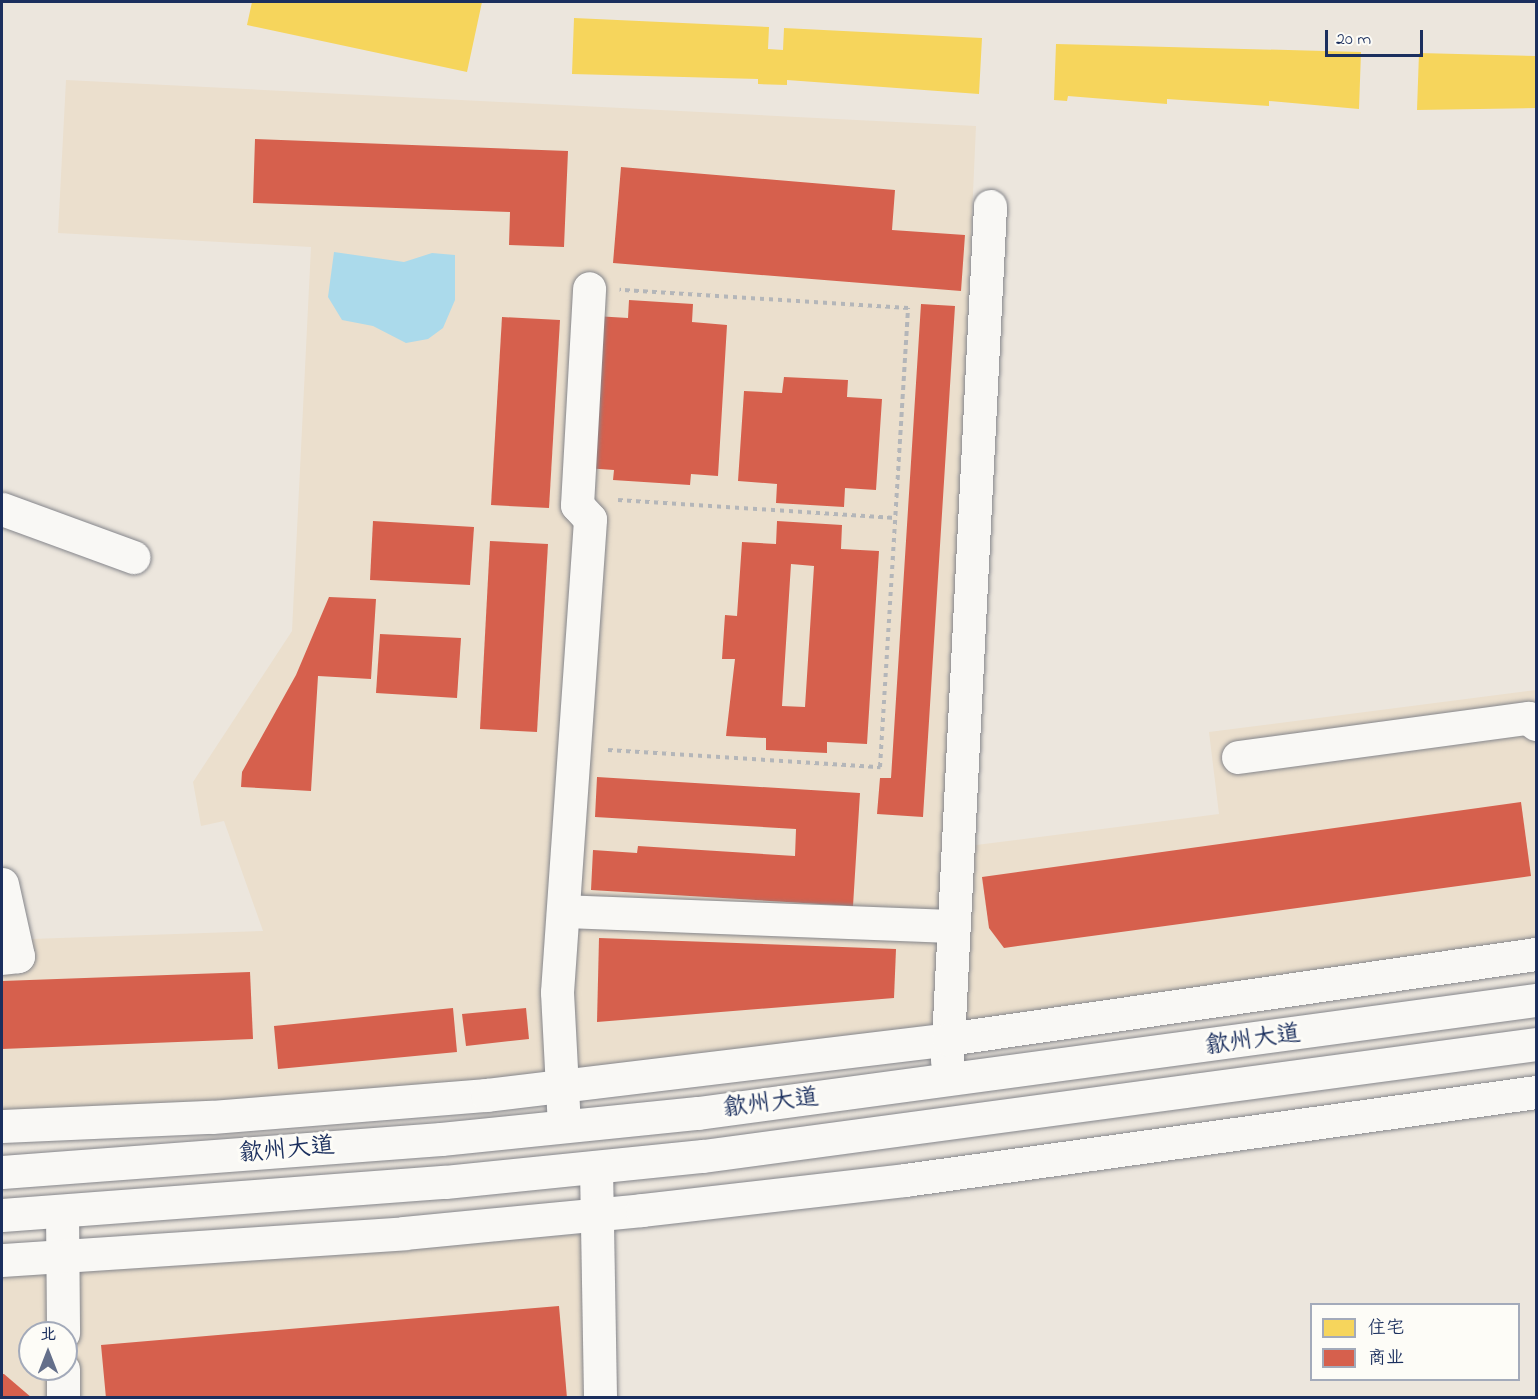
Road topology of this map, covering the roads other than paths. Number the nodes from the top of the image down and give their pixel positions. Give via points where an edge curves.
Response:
1 (990, 206) dead end
2 (590, 288) road end
3 (2, 509) edge
4 (133, 557) dead end
5 (1536, 724) edge
6 (1238, 757) dead end
7 (2, 884) edge
8 (563, 911) junction
9 (954, 926) junction
10 (1536, 954) edge
11 (2, 958) edge
12 (1536, 1000) edge
13 (948, 1039) junction
14 (1536, 1044) edge
15 (946, 1083) junction
16 (562, 1086) junction
17 (1536, 1092) edge
18 (2, 1126) edge
19 (564, 1126) junction
20 (596, 1167) junction
21 (2, 1172) edge
22 (62, 1211) junction
23 (2, 1215) edge
24 (597, 1215) junction
25 (62, 1257) junction
26 (2, 1260) edge
27 (63, 1321) edge
28 (63, 1381) edge
29 (63, 1398) edge
30 (600, 1398) edge

1 - 9 main road
2 - 8 main road via 577,498 590,519
3 - 4 main road
5 - 6 main road via 1528,718
7 - 11 main road via 18,956
8 - 9 main road
8 - 16 main road via 557,992
9 - 13 main road
10 - 13 main road
12 - 15 main road, 歙州大道
13 - 15 main road
13 - 16 main road
14 - 20 main road, 歙州大道 via 940,1128
15 - 19 main road, 歙州大道
16 - 18 main road via 350,1108
16 - 19 main road
17 - 24 main road via 905,1180
19 - 21 main road, 歙州大道
20 - 22 main road, 歙州大道
20 - 24 main road
22 - 23 main road, 歙州大道
22 - 25 main road
24 - 25 main road
24 - 30 main road
25 - 26 main road
25 - 27 main road
28 - 29 main road

